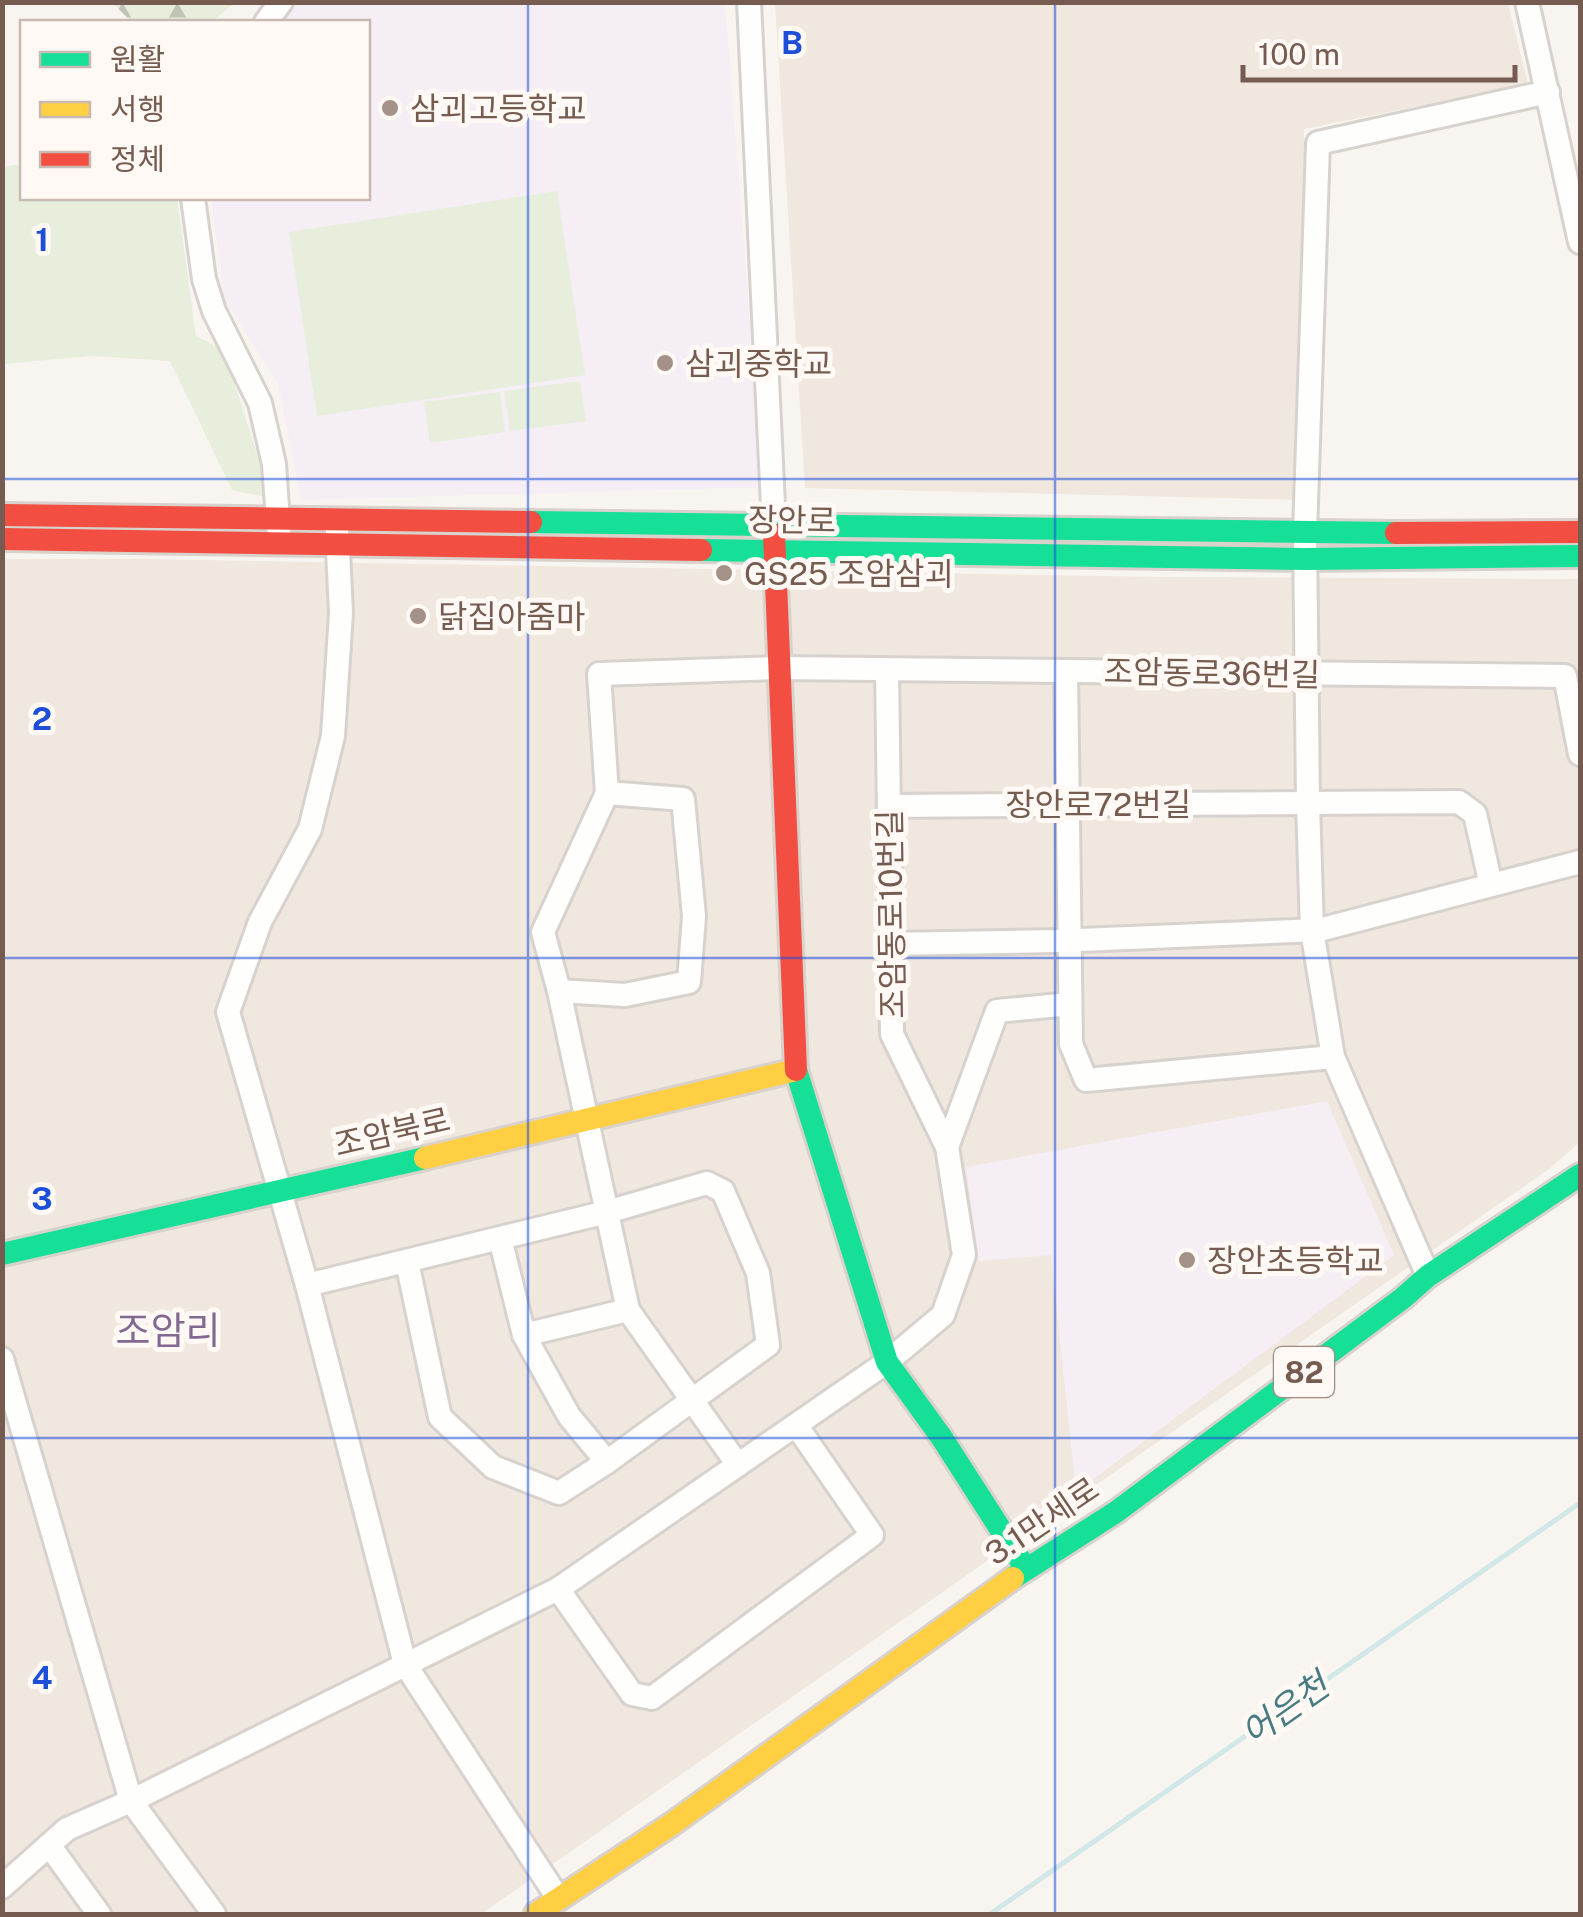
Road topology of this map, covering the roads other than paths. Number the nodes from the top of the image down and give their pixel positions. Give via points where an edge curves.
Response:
1 (750, 2) edge
2 (1527, 2) edge
3 (1548, 92) junction
4 (193, 200) edge
5 (1580, 242) edge
6 (2, 515) edge
7 (774, 526) junction
8 (279, 532) junction
9 (1580, 532) edge
10 (337, 533) junction
11 (1306, 534) junction
12 (2, 538) edge
13 (775, 552) junction
14 (1580, 556) edge
15 (1306, 559) junction
16 (780, 668) junction
17 (887, 669) junction
18 (1066, 671) junction
19 (1308, 674) junction
20 (1580, 754) edge
21 (607, 793) junction
22 (1308, 803) junction
23 (1068, 804) junction
24 (889, 806) junction
25 (1580, 862) edge
26 (1491, 886) junction
27 (1312, 930) junction
28 (1069, 941) junction
29 (892, 944) junction
30 (560, 991) junction
31 (1070, 1004) junction
32 (1333, 1057) junction
33 (796, 1070) junction
34 (586, 1120) junction
35 (947, 1147) junction
36 (1580, 1175) edge
37 (279, 1193) junction
38 (607, 1212) junction
39 (500, 1238) junction
40 (2, 1254) edge
41 (407, 1262) junction
42 (1428, 1276) junction
43 (307, 1285) junction
44 (628, 1310) junction
45 (524, 1335) junction
46 (2, 1359) edge
47 (887, 1362) junction
48 (693, 1398) junction
49 (796, 1425) junction
50 (606, 1462) junction
51 (738, 1464) junction
52 (1026, 1569) junction
53 (558, 1589) junction
54 (406, 1664) junction
55 (131, 1800) junction
56 (49, 1845) junction
57 (2, 1888) edge
58 (558, 1898) junction
59 (95, 1913) edge
60 (214, 1914) edge
61 (536, 1914) edge

1 - 7 street
2 - 3 street
3 - 5 street
3 - 11 street via 1318,143
4 - 8 street via 214,311 260,403
6 - 8 street, 장안로
7 - 10 street, 장안로
7 - 11 street, 장안로
7 - 13 street
8 - 10 street, 장안로
8 - 12 street, 장안로
9 - 11 street, 장안로
10 - 13 street, 장안로
10 - 37 street via 341,613 333,736 310,828 260,922 228,1012
11 - 15 street
13 - 15 street, 장안로
13 - 16 street
14 - 15 street, 장안로
15 - 19 street
16 - 17 street, 조암동로36번길
16 - 21 street, 조암동로36번길 via 599,674
16 - 33 street
17 - 18 street, 조암동로36번길
17 - 24 street, 조암동로10번길
18 - 19 street, 조암동로36번길
18 - 23 street
19 - 20 street, 조암동로36번길 via 1565,676
19 - 22 street
21 - 30 street via 542,932
21 - 30 street via 683,799 694,916 689,982 626,994
22 - 23 street, 장안로72번길
22 - 26 street, 장안로72번길 via 1459,802 1475,814
22 - 27 street
23 - 24 street, 장안로72번길
23 - 28 street
24 - 29 street, 조암동로10번길
25 - 26 street
26 - 27 street
27 - 28 street
27 - 32 street
28 - 29 street
28 - 31 street
29 - 35 street, 조암동로10번길 via 892,1034
30 - 34 street
31 - 32 street via 1071,1044 1086,1080
31 - 35 street, 조암동로10번길 via 997,1011
32 - 42 street
33 - 34 street, 조암북로
33 - 47 street
34 - 37 street, 조암북로
34 - 38 street
35 - 47 street, 조암동로10번길 via 964,1255 943,1315
36 - 42 street, 3.1만세로 / 82
37 - 40 street, 조암북로
37 - 43 street
38 - 39 street
38 - 44 street
38 - 48 street via 707,1183 723,1191 758,1273 768,1345
39 - 41 street
39 - 45 street
41 - 43 street
41 - 50 street via 440,1418 494,1467 558,1493
42 - 52 street, 3.1만세로 / 82 via 1116,1512
43 - 54 street
44 - 45 street
44 - 48 street
45 - 50 street via 569,1416
46 - 55 street
47 - 49 street, 조암동로10번길
47 - 52 street
48 - 50 street
48 - 51 street
49 - 51 street, 조암동로10번길
49 - 53 street via 872,1535 652,1698 632,1694
51 - 53 street, 조암동로10번길
52 - 58 street, 3.1만세로 / 82 via 704,1802
53 - 54 street, 조암동로10번길
54 - 55 street, 조암동로10번길
54 - 58 street
55 - 56 street, 조암동로10번길 via 67,1829
55 - 60 street
56 - 57 street, 조암동로10번길
56 - 59 street
58 - 61 street, 3.1만세로 / 82

